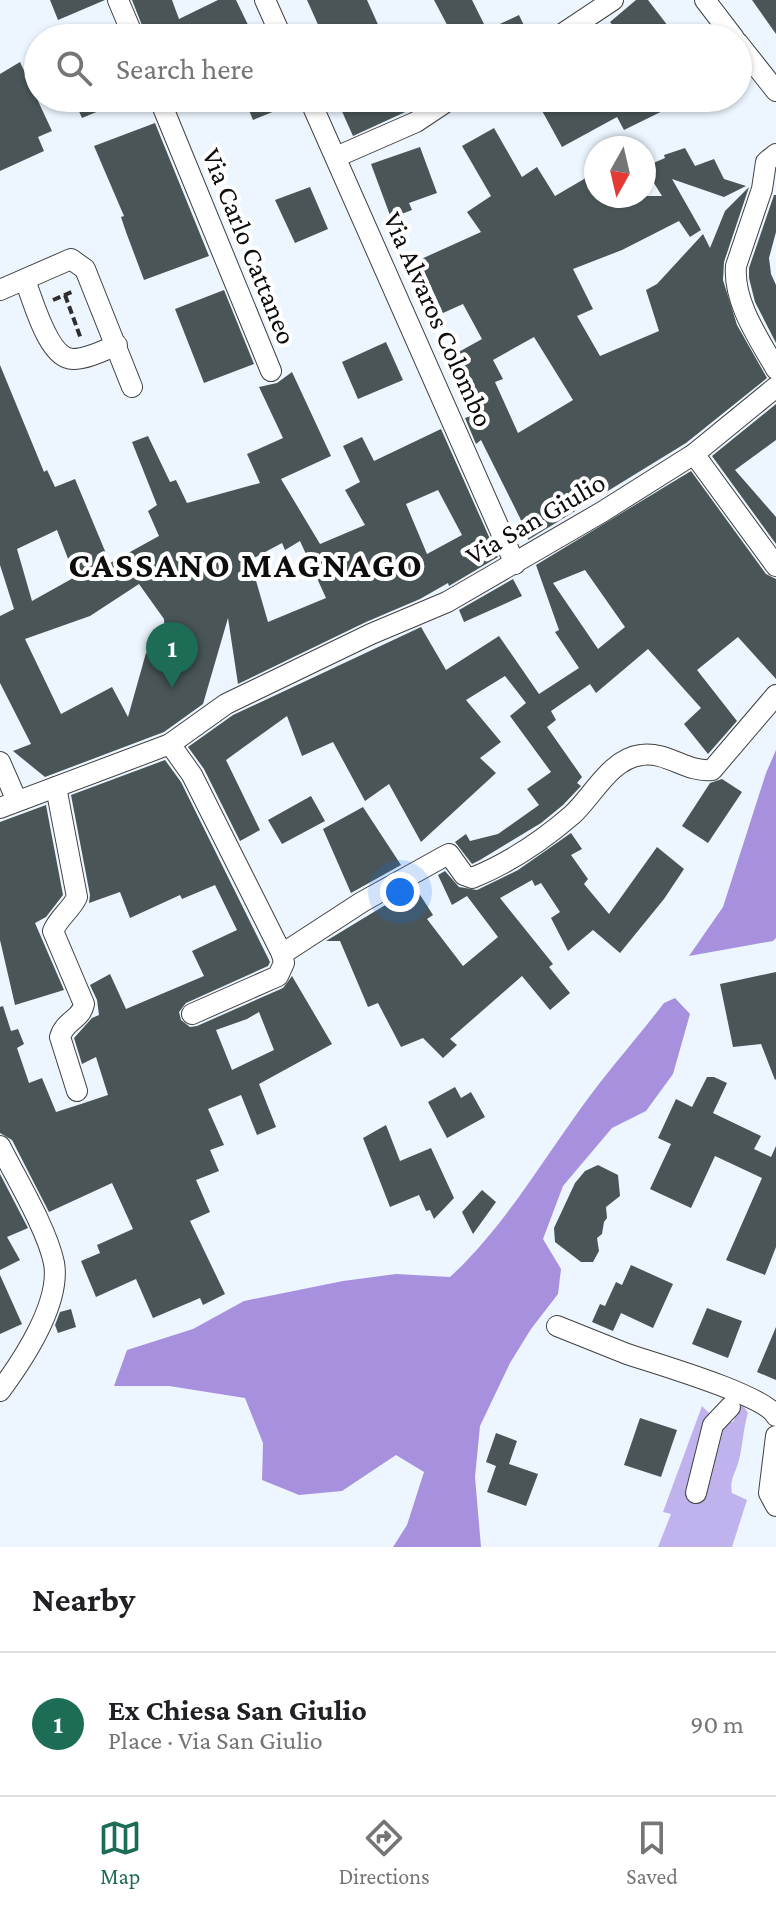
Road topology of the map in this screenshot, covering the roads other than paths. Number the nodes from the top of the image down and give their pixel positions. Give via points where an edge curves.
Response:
1 (118, 0) edge
2 (265, 0) edge
3 (613, 0) edge
4 (705, 0) edge
5 (128, 24) edge
6 (276, 24) edge
7 (577, 24) edge
8 (724, 24) edge
9 (752, 60) edge
10 (776, 91) edge
11 (165, 112) edge
12 (315, 112) edge
13 (431, 112) edge
14 (776, 154) edge
15 (336, 157) junction
16 (25, 280) junction
17 (0, 290) edge
18 (117, 345) junction
19 (776, 369) edge
20 (271, 371) dead end
21 (132, 387) dead end
22 (776, 387) edge
23 (694, 454) junction
24 (515, 564) junction
25 (776, 566) edge
26 (776, 695) edge
27 (170, 744) junction
28 (0, 762) edge
29 (56, 787) junction
30 (8, 805) edge
31 (282, 954) junction
32 (192, 1014) dead end
33 (77, 1091) dead end
34 (0, 1146) edge
35 (557, 1326) dead end
36 (0, 1391) edge
37 (730, 1407) dead end
38 (776, 1416) edge
39 (776, 1436) edge
40 (696, 1493) dead end
41 (776, 1506) edge

1 - 5 street
2 - 6 street
3 - 7 street
4 - 8 street
9 - 10 street
11 - 20 street, Via Carlo Cattaneo
12 - 15 street, Via Alvaros Colombo
13 - 15 street
14 - 19 street via 766,162 735,278
15 - 24 street, Via Alvaros Colombo
16 - 17 street
16 - 18 street via 61,356 88,356
16 - 18 street via 71,259 85,269
18 - 21 street
22 - 23 street, Via San Giulio
23 - 24 street, Via San Giulio
23 - 25 street
24 - 27 street, Via San Giulio via 447,602 226,704
26 - 31 street via 712,770 701,772 659,755 618,763 572,815 510,860 472,878 449,854
27 - 29 street, Via San Giulio
27 - 31 street via 205,799
28 - 30 street
29 - 30 street, Via San Giulio
29 - 33 street via 77,897 53,931 84,1004 60,1037
31 - 32 street via 278,976
34 - 36 street via 54,1265 50,1306
35 - 38 street via 762,1403
37 - 40 street via 713,1425
39 - 41 street via 769,1493

